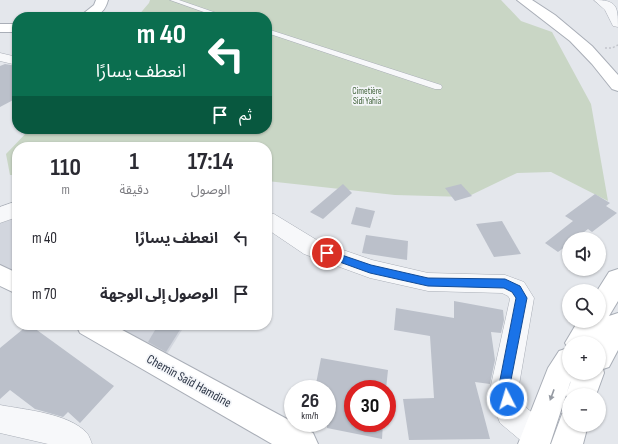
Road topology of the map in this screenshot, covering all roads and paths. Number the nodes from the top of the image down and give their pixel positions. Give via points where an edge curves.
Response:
1 (102, 0) edge
2 (173, 0) edge
3 (523, 0) edge
4 (533, 0) edge
5 (600, 0) edge
6 (93, 12) edge
7 (210, 12) edge
8 (618, 23) edge
9 (0, 28) edge
10 (12, 28) edge
11 (272, 33) edge
12 (0, 57) edge
13 (12, 60) edge
14 (618, 73) edge
15 (618, 86) edge
16 (438, 87) dead end
17 (12, 210) edge
18 (0, 216) edge
19 (272, 222) edge
20 (0, 274) edge
21 (618, 279) edge
22 (12, 281) edge
23 (606, 299) edge
24 (618, 324) edge
25 (98, 330) edge
26 (606, 345) edge
27 (562, 371) edge
28 (0, 419) edge
29 (571, 432) edge
30 (533, 441) edge
31 (295, 442) edge
32 (77, 444) edge
33 (567, 444) edge

1 - 6 main road
2 - 7 lane
3 - 15 main road via 578,40
4 - 14 main road via 592,44
5 - 8 street via 610,8
9 - 10 main road
11 - 16 lane
12 - 13 street
17 - 18 street
19 - 30 street via 312,248 370,269 428,282 505,284 516,289 522,298 504,385 510,413
20 - 22 main road
21 - 23 main road
24 - 26 main road
25 - 31 main road, Chemin Saïd Hamdine
27 -> 30 main road
28 - 32 street via 61,432
29 - 33 main road

